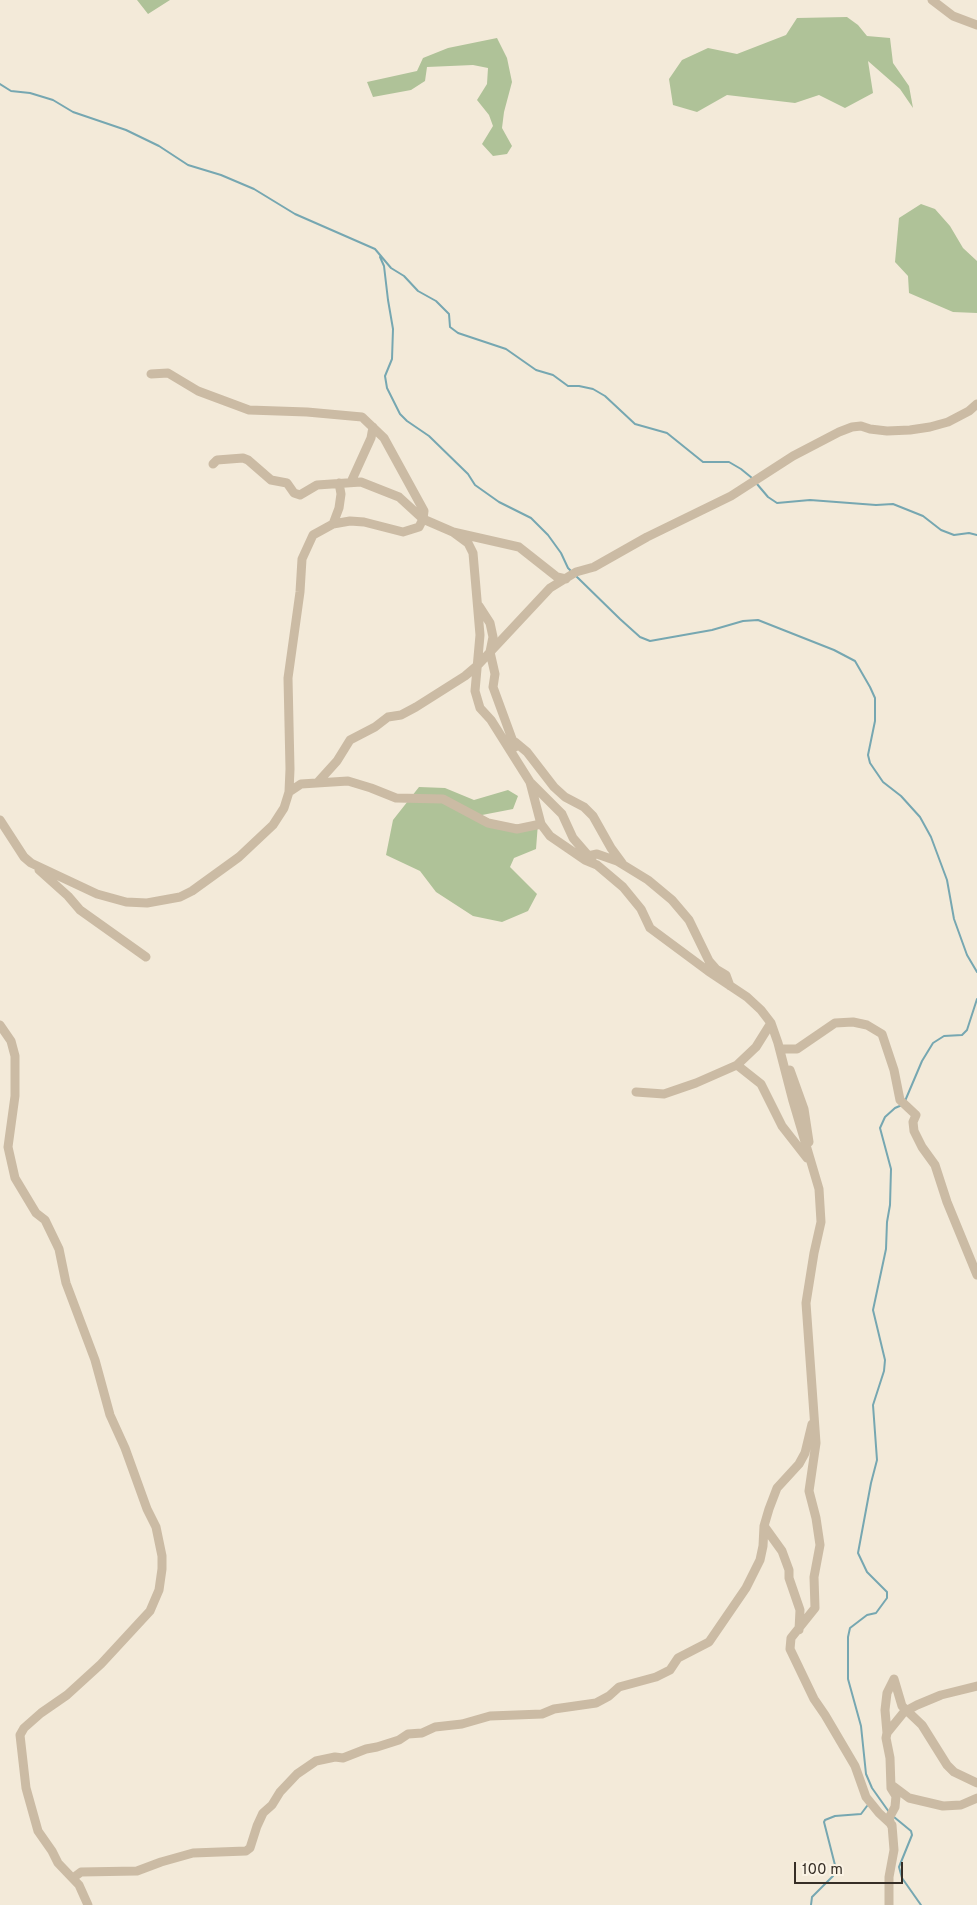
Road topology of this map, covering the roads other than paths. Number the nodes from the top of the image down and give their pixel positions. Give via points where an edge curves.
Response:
1 (932, 0) edge
2 (977, 25) edge
3 (151, 374) dead end
4 (977, 404) edge
5 (373, 428) junction
6 (212, 464) dead end
7 (351, 482) junction
8 (339, 483) junction
9 (423, 519) junction
10 (332, 524) junction
11 (453, 532) junction
12 (571, 576) junction
13 (477, 604) junction
14 (490, 652) junction
15 (478, 665) junction
16 (515, 742) junction
17 (516, 759) junction
18 (318, 782) junction
19 (530, 782) junction
20 (288, 792) junction
21 (0, 820) edge
22 (542, 824) junction
23 (588, 856) junction
24 (31, 863) junction
25 (624, 864) junction
26 (597, 865) junction
27 (146, 957) dead end
28 (730, 986) junction
29 (770, 1024) junction
30 (0, 1025) edge
31 (779, 1046) junction
32 (737, 1065) junction
33 (636, 1092) dead end
34 (810, 1161) junction
35 (977, 1275) edge
36 (814, 1419) junction
37 (764, 1526) junction
38 (799, 1630) junction
39 (977, 1686) edge
40 (906, 1711) junction
41 (887, 1733) junction
42 (977, 1783) edge
43 (891, 1784) junction
44 (977, 1798) edge
45 (892, 1825) junction
46 (73, 1878) junction
47 (88, 1905) edge
48 (890, 1905) edge

1 - 2 street via 953,16
3 - 5 street via 168,373 198,391 249,410 362,418
4 - 12 street via 955,418 930,427 887,431 861,426 839,432 793,456 731,496
5 - 7 street
5 - 9 street via 384,438 393,454 424,511
6 - 8 street via 217,460 243,458 271,480 287,483 294,493 300,495 317,486
7 - 8 street
7 - 9 street via 362,482 399,497
8 - 10 street via 342,494
9 - 10 street via 419,527 403,532 364,522
9 - 11 street
10 - 20 street via 313,535 302,559 288,678
11 - 12 street via 519,547 557,577
11 - 13 street via 468,543 473,553
12 - 14 street via 550,588
13 - 14 street via 490,622 493,638
13 - 15 street
14 - 15 street
14 - 16 street via 495,674 493,687
15 - 17 street via 475,691 480,708
15 - 18 street via 416,707 388,717 375,728 350,740
16 - 17 street
16 - 25 street via 527,752 554,787 584,807
17 - 19 street
18 - 20 street via 301,784
18 - 22 street via 348,781 396,798 443,799 488,823 517,829
19 - 22 street
19 - 23 street via 562,814 573,838
20 - 24 street via 284,808 263,835 239,857 180,897 147,903 126,902 97,894
21 - 24 street
22 - 26 street via 550,836
23 - 25 street via 597,854
23 - 26 street
24 - 27 street via 80,910
25 - 28 street via 648,880 681,910 709,961 726,974
26 - 28 street via 623,887 641,909 650,928
28 - 29 street via 761,1010
29 - 31 street
29 - 32 street via 756,1047
30 - 46 street via 11,1041 15,1056 14,1103 8,1147 15,1178 36,1213 45,1220 59,1249 66,1283 95,1360 110,1415 156,1527 162,1556 159,1590 150,1611 101,1664 67,1695 41,1713 20,1735 26,1788 38,1831 58,1863
31 - 34 street
31 - 35 street via 797,1049 835,1023 867,1025 882,1034 905,1104 916,1115 914,1131 935,1165
32 - 33 street via 664,1094
32 - 34 street via 761,1084 782,1126
34 - 36 street via 819,1189 821,1222 806,1303
36 - 37 street via 800,1464 777,1488
36 - 38 street via 816,1443 809,1491 820,1545 814,1577 815,1608
37 - 38 street via 782,1551 790,1570 789,1578 800,1610
37 - 46 street via 760,1560 746,1588 709,1642 678,1658 670,1670 619,1687 596,1703 554,1709 542,1714 490,1716 435,1727 343,1758 316,1761 297,1774 263,1813 246,1851 193,1853 137,1871 81,1872
38 - 45 street via 791,1638 790,1649 855,1766 866,1797
39 - 40 street via 941,1695
40 - 41 street
40 - 41 street via 898,1698 894,1679 887,1693
40 - 42 street via 922,1724 954,1772
41 - 43 street
43 - 44 street via 909,1798 943,1806 962,1805
43 - 45 street via 896,1796 889,1818
45 - 48 street via 894,1850 889,1877
46 - 47 street

